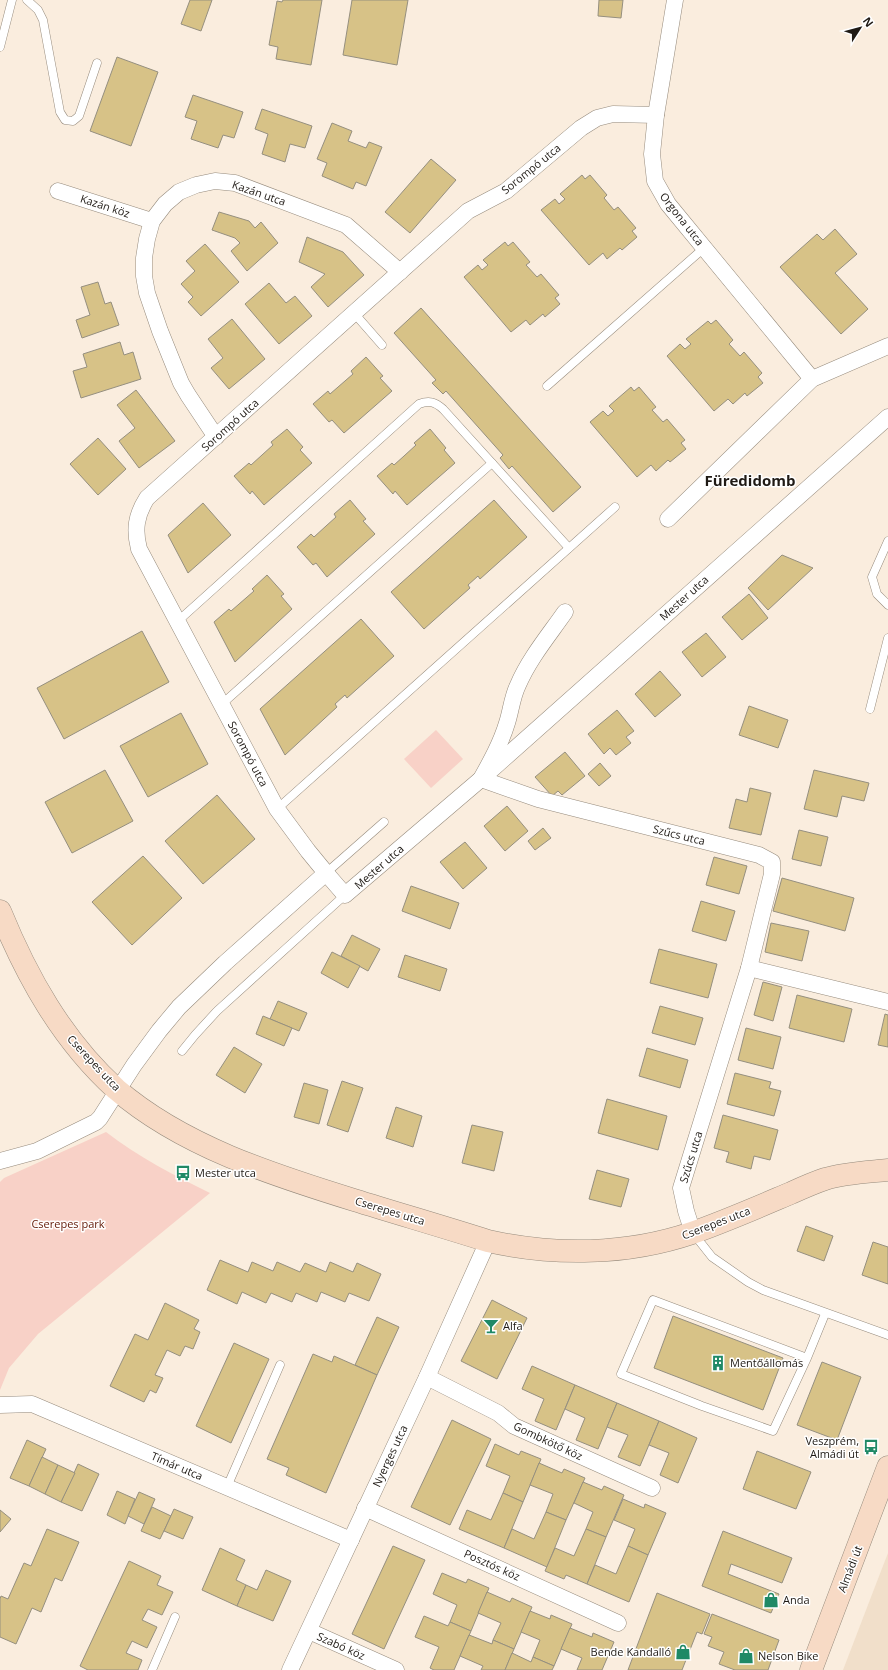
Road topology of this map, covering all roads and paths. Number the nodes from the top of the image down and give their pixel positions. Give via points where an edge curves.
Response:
1 (12, 0) edge
2 (27, 0) edge
3 (675, 0) edge
4 (0, 46) edge
5 (97, 63) dead end
6 (656, 115) junction
7 (58, 191) dead end
8 (152, 222) junction
9 (704, 248) junction
10 (400, 272) junction
11 (354, 313) junction
12 (382, 345) dead end
13 (888, 346) edge
14 (812, 378) junction
15 (547, 386) dead end
16 (888, 417) edge
17 (216, 437) junction
18 (492, 463) junction
19 (614, 507) dead end
20 (668, 519) dead end
21 (888, 541) edge
22 (569, 548) junction
23 (888, 605) edge
24 (565, 612) dead end
25 (178, 621) junction
26 (888, 638) edge
27 (222, 704) junction
28 (870, 709) dead end
29 (481, 779) junction
30 (277, 808) junction
31 (384, 822) dead end
32 (326, 873) junction
33 (345, 895) junction
34 (0, 910) edge
35 (749, 968) junction
36 (888, 1002) edge
37 (182, 1051) dead end
38 (117, 1089) junction
39 (0, 1161) edge
40 (888, 1170) edge
41 (693, 1233) junction
42 (488, 1241) junction
43 (825, 1314) junction
44 (888, 1335) edge
45 (807, 1358) junction
46 (280, 1366) dead end
47 (427, 1377) junction
48 (0, 1405) edge
49 (888, 1467) edge
50 (227, 1487) junction
51 (652, 1488) dead end
52 (365, 1508) junction
53 (350, 1540) junction
54 (175, 1617) dead end
55 (618, 1623) dead end
56 (308, 1631) junction
57 (152, 1670) edge
58 (290, 1670) edge
59 (396, 1670) edge
60 (811, 1670) edge

1 - 4 lane
2 - 5 lane via 38,10 43,20 60,112 65,120 73,121 79,116
3 - 6 street, Orgona utca
6 - 9 street, Orgona utca via 652,154 655,181 668,204
6 - 10 street, Sorompó utca via 613,114 597,118 581,128 506,191 476,206 461,217
7 - 8 street, Kazán köz
8 - 10 street, Kazán utca via 165,204 179,192 215,181 235,183 346,225
8 - 17 street, Kazán utca via 144,258 147,293 181,383
9 - 14 street, Orgona utca
9 - 15 lane
10 - 11 street, Sorompó utca
11 - 12 lane
11 - 17 street, Sorompó utca
13 - 14 street
14 - 20 street
16 - 29 street, Mester utca
17 - 25 street, Sorompó utca via 147,498 137,521 136,538 139,549
18 - 22 lane
18 - 25 lane via 437,404 419,404
18 - 27 lane
19 - 22 lane
21 - 23 lane via 872,577 877,594
22 - 30 lane
24 - 29 street, Mester utca via 525,670 512,700 507,723
25 - 27 street, Sorompó utca
26 - 28 lane
27 - 30 street, Sorompó utca
29 - 33 street, Mester utca
29 - 35 street, Szűcs utca via 538,799 759,855 772,862 772,874
30 - 32 street, Sorompó utca
31 - 32 lane
32 - 33 street, Mester utca
32 - 38 street via 200,986 159,1031
33 - 37 lane via 217,1011
34 - 38 street, Cserepes utca via 31,978 57,1021 75,1045
35 - 36 street
35 - 41 street, Szűcs utca via 681,1188
38 - 39 street via 96,1122 37,1151
38 - 42 street, Cserepes utca via 151,1115 236,1160 286,1179
40 - 41 street, Cserepes utca via 826,1179
41 - 42 street, Cserepes utca via 652,1244 589,1251 512,1246
41 - 43 lane via 712,1256 748,1282
42 - 47 street, Nyerges utca
43 - 44 lane
43 - 45 lane
45 - 45 lane via 653,1300 621,1374 773,1431
46 - 50 lane
47 - 51 street, Gombkötő köz via 498,1413 514,1426
47 - 52 street, Nyerges utca
48 - 50 street, Tímár utca via 32,1404
49 - 60 street, Almádi út
50 - 53 street, Tímár utca
52 - 53 street, Nyerges utca
52 - 55 street, Posztós köz
53 - 56 street, Nyerges utca
54 - 57 lane
56 - 58 street, Nyerges utca
56 - 59 street, Szabó köz

